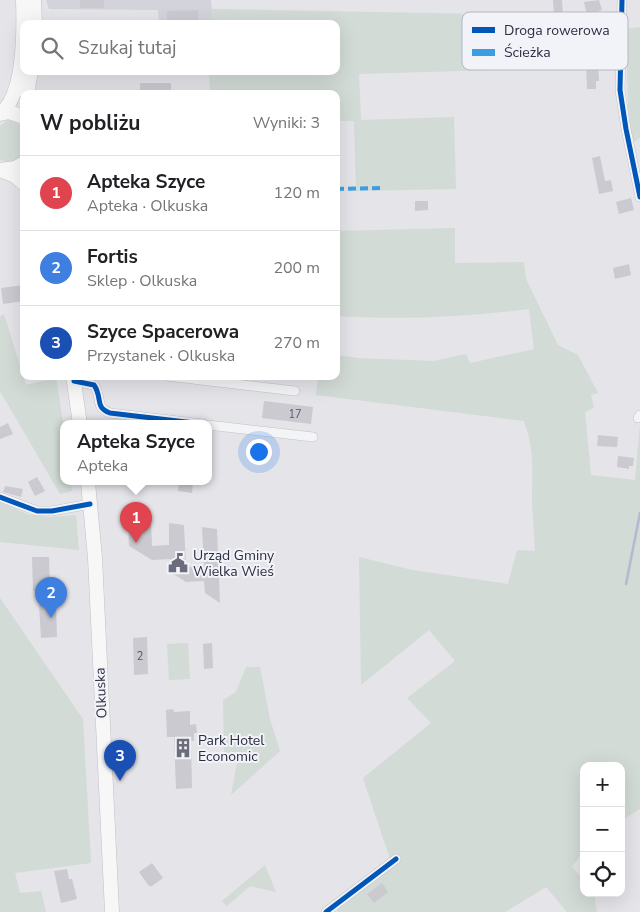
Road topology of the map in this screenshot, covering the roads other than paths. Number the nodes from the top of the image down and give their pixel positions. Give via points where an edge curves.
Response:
1 (23, 0) edge
2 (34, 0) edge
3 (23, 20) edge
4 (35, 20) edge
5 (20, 61) edge
6 (620, 70) edge
7 (30, 75) edge
8 (28, 90) edge
9 (0, 114) edge
10 (20, 116) edge
11 (20, 165) edge
12 (0, 170) edge
13 (20, 180) edge
14 (640, 197) edge
15 (73, 380) edge
16 (76, 380) edge
17 (204, 380) edge
18 (295, 390) dead end
19 (79, 420) edge
20 (166, 420) edge
21 (212, 425) edge
22 (313, 437) dead end
23 (88, 485) edge
24 (0, 497) edge
25 (90, 504) junction
26 (396, 859) dead end
27 (112, 912) edge
28 (326, 912) edge

1 - 3 main road
2 - 4 main road
5 - 9 main road via 11,101
6 - 14 street via 626,129
7 - 8 main road
9 - 10 main road via 9,112
11 - 12 main road
12 - 13 main road
15 - 19 main road
16 - 20 street via 94,386 100,406 110,414
17 - 18 street
21 - 22 street
23 - 25 main road, Olkuska
24 - 25 street via 37,511
25 - 27 main road, Olkuska
26 - 28 street

